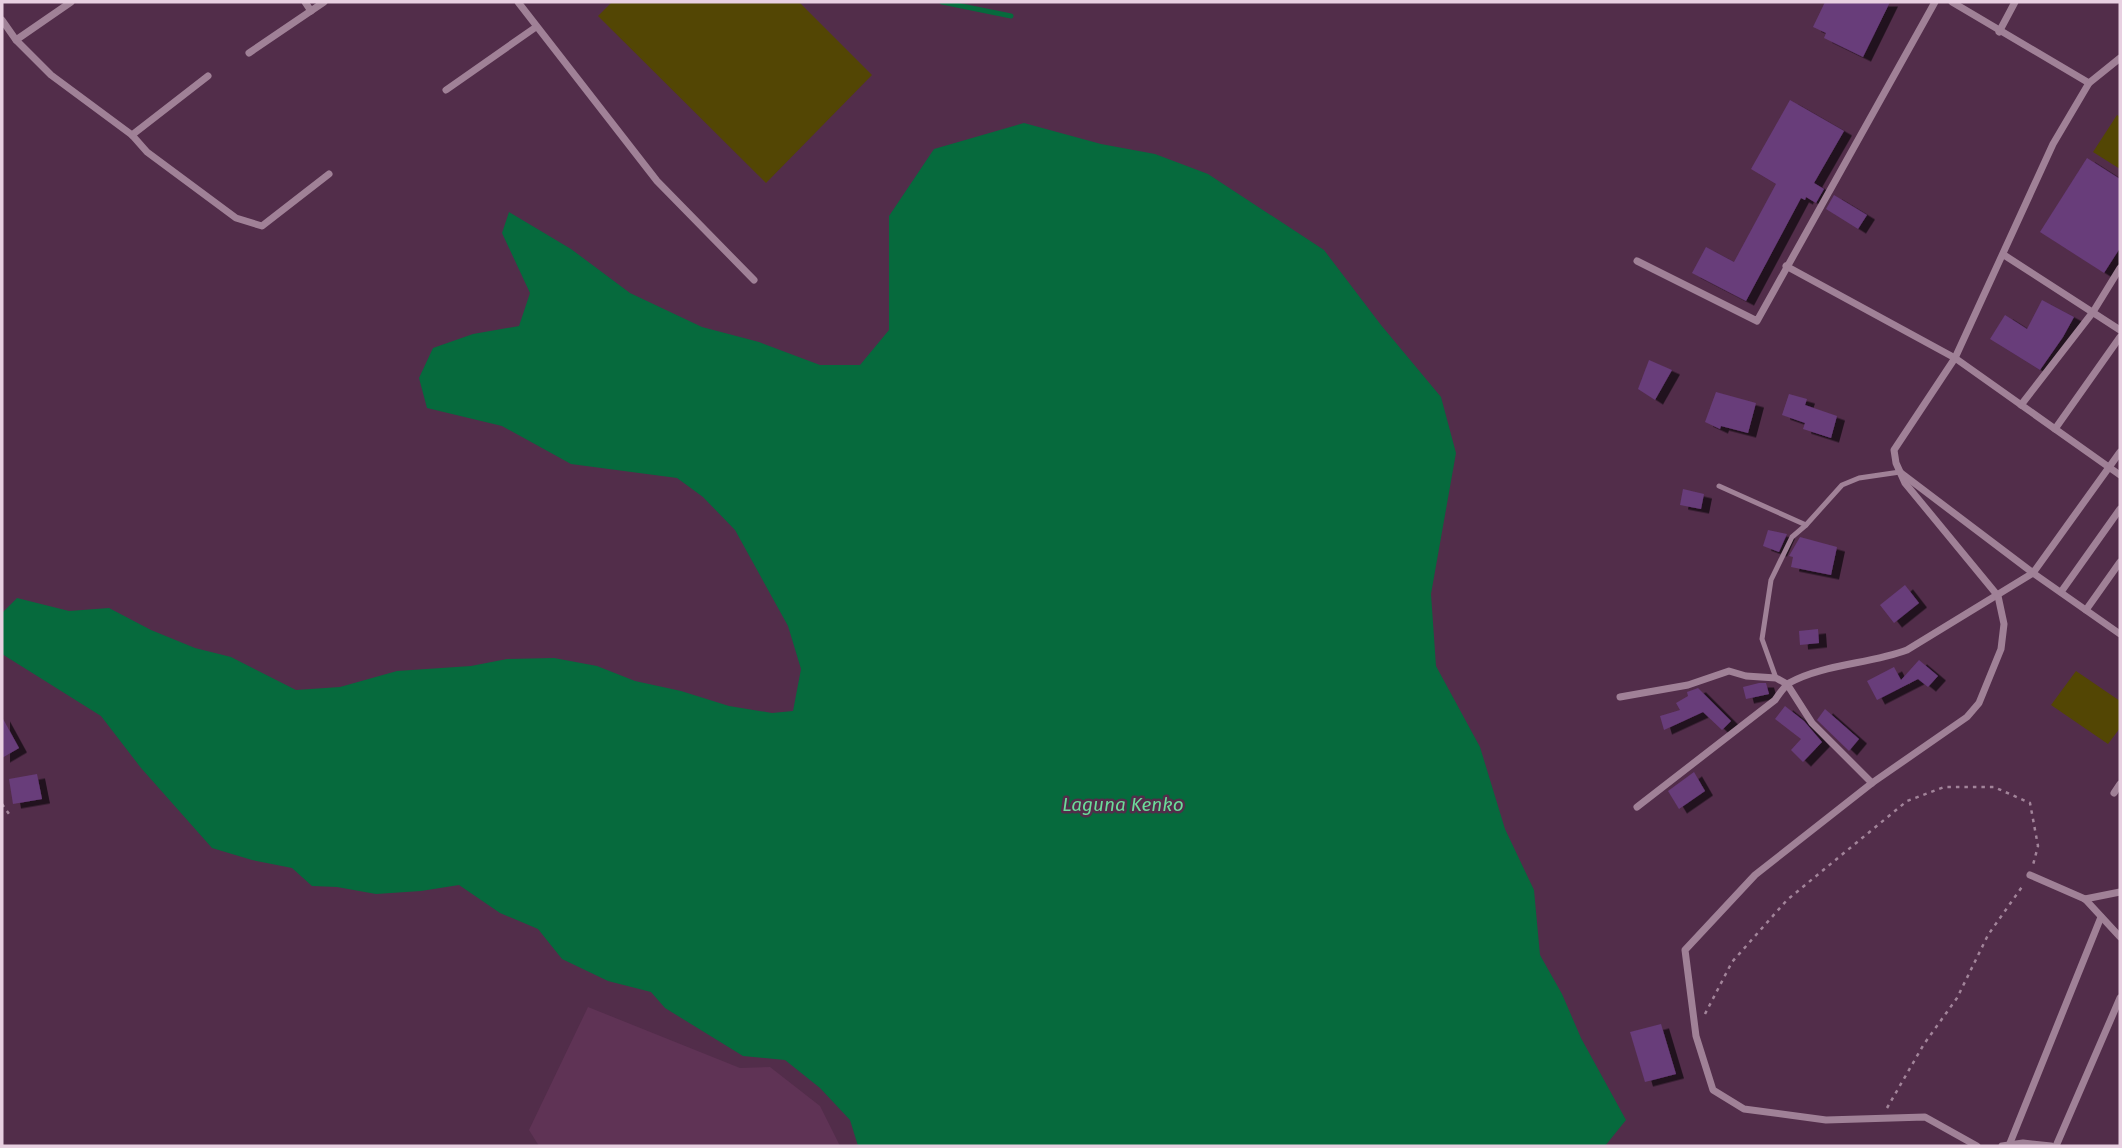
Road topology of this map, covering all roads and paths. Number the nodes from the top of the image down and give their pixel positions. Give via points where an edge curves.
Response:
1 (71, 2) edge
2 (305, 2) edge
3 (324, 2) edge
4 (518, 2) edge
5 (1935, 2) edge
6 (1952, 2) edge
7 (2015, 2) edge
8 (311, 11) junction
9 (2, 20) edge
10 (536, 27) junction
11 (1999, 32) junction
12 (16, 40) junction
13 (249, 53) dead end
14 (2120, 58) edge
15 (208, 76) dead end
16 (2089, 83) junction
17 (446, 90) dead end
18 (132, 135) junction
19 (330, 174) dead end
20 (2004, 255) junction
21 (1637, 261) dead end
22 (1786, 266) junction
23 (2120, 268) edge
24 (754, 280) dead end
25 (2093, 312) junction
26 (2120, 330) edge
27 (2120, 337) edge
28 (1955, 358) junction
29 (2021, 405) junction
30 (2055, 429) junction
31 (2120, 452) edge
32 (2110, 468) junction
33 (1900, 472) junction
34 (2120, 475) edge
35 (1719, 486) dead end
36 (2120, 509) edge
37 (1806, 525) junction
38 (2120, 562) edge
39 (2033, 573) junction
40 (2061, 592) junction
41 (1998, 596) junction
42 (2086, 610) junction
43 (2120, 634) edge
44 (1776, 678) junction
45 (1787, 684) junction
46 (1620, 697) dead end
47 (1872, 783) junction
48 (2120, 784) edge
49 (2114, 793) dead end
50 (2, 804) edge
51 (1637, 807) dead end
52 (9, 814) dead end
53 (2030, 875) junction
54 (2120, 892) edge
55 (2085, 900) junction
56 (2101, 917) junction
57 (2120, 937) edge
58 (2120, 998) edge
59 (1696, 1036) junction
60 (1882, 1116) junction
61 (2006, 1145) edge
62 (1977, 1146) edge
63 (2054, 1146) edge

1 - 12 street
2 - 8 street
3 - 8 street
4 - 10 street
5 - 22 street
6 - 11 street
7 - 11 street
8 - 13 street
9 - 12 street
10 - 17 street
10 - 24 street via 657,181
11 - 16 street
12 - 18 street via 51,75
14 - 16 street
15 - 18 street
16 - 20 street via 2053,144
18 - 19 street via 147,152 236,218 262,226
20 - 25 street
20 - 28 street
21 - 22 street via 1757,321
22 - 28 street
23 - 25 street
25 - 26 street
25 - 29 street
27 - 30 street
28 - 29 street
28 - 33 street via 1894,450
29 - 30 street
30 - 32 street
31 - 32 street
32 - 34 street
32 - 39 street
33 - 37 lane via 1842,485
33 - 39 street
33 - 41 street
35 - 37 lane
36 - 40 street
37 - 44 lane via 1793,537 1771,580 1762,639
38 - 42 street
39 - 40 street
39 - 41 street
40 - 42 street
41 - 45 street via 1907,650
41 - 47 street via 2004,624 2001,649 1979,703 1967,717
42 - 43 street
44 - 45 street
44 - 46 street via 1729,671 1688,685
45 - 47 street via 1812,723
45 - 51 street via 1775,700
47 - 59 street via 1755,875 1685,950
48 - 49 street
50 - 52 path
53 - 55 street
53 - 59 path via 2038,846 2030,803 1994,787 1944,788 1907,801 1787,900 1732,962
53 - 60 path via 1988,935 1957,998
54 - 55 street
55 - 56 street
56 - 57 street
56 - 61 street
58 - 63 street
59 - 60 street via 1713,1090 1744,1109 1826,1120
60 - 62 street via 1926,1117
61 - 63 street

